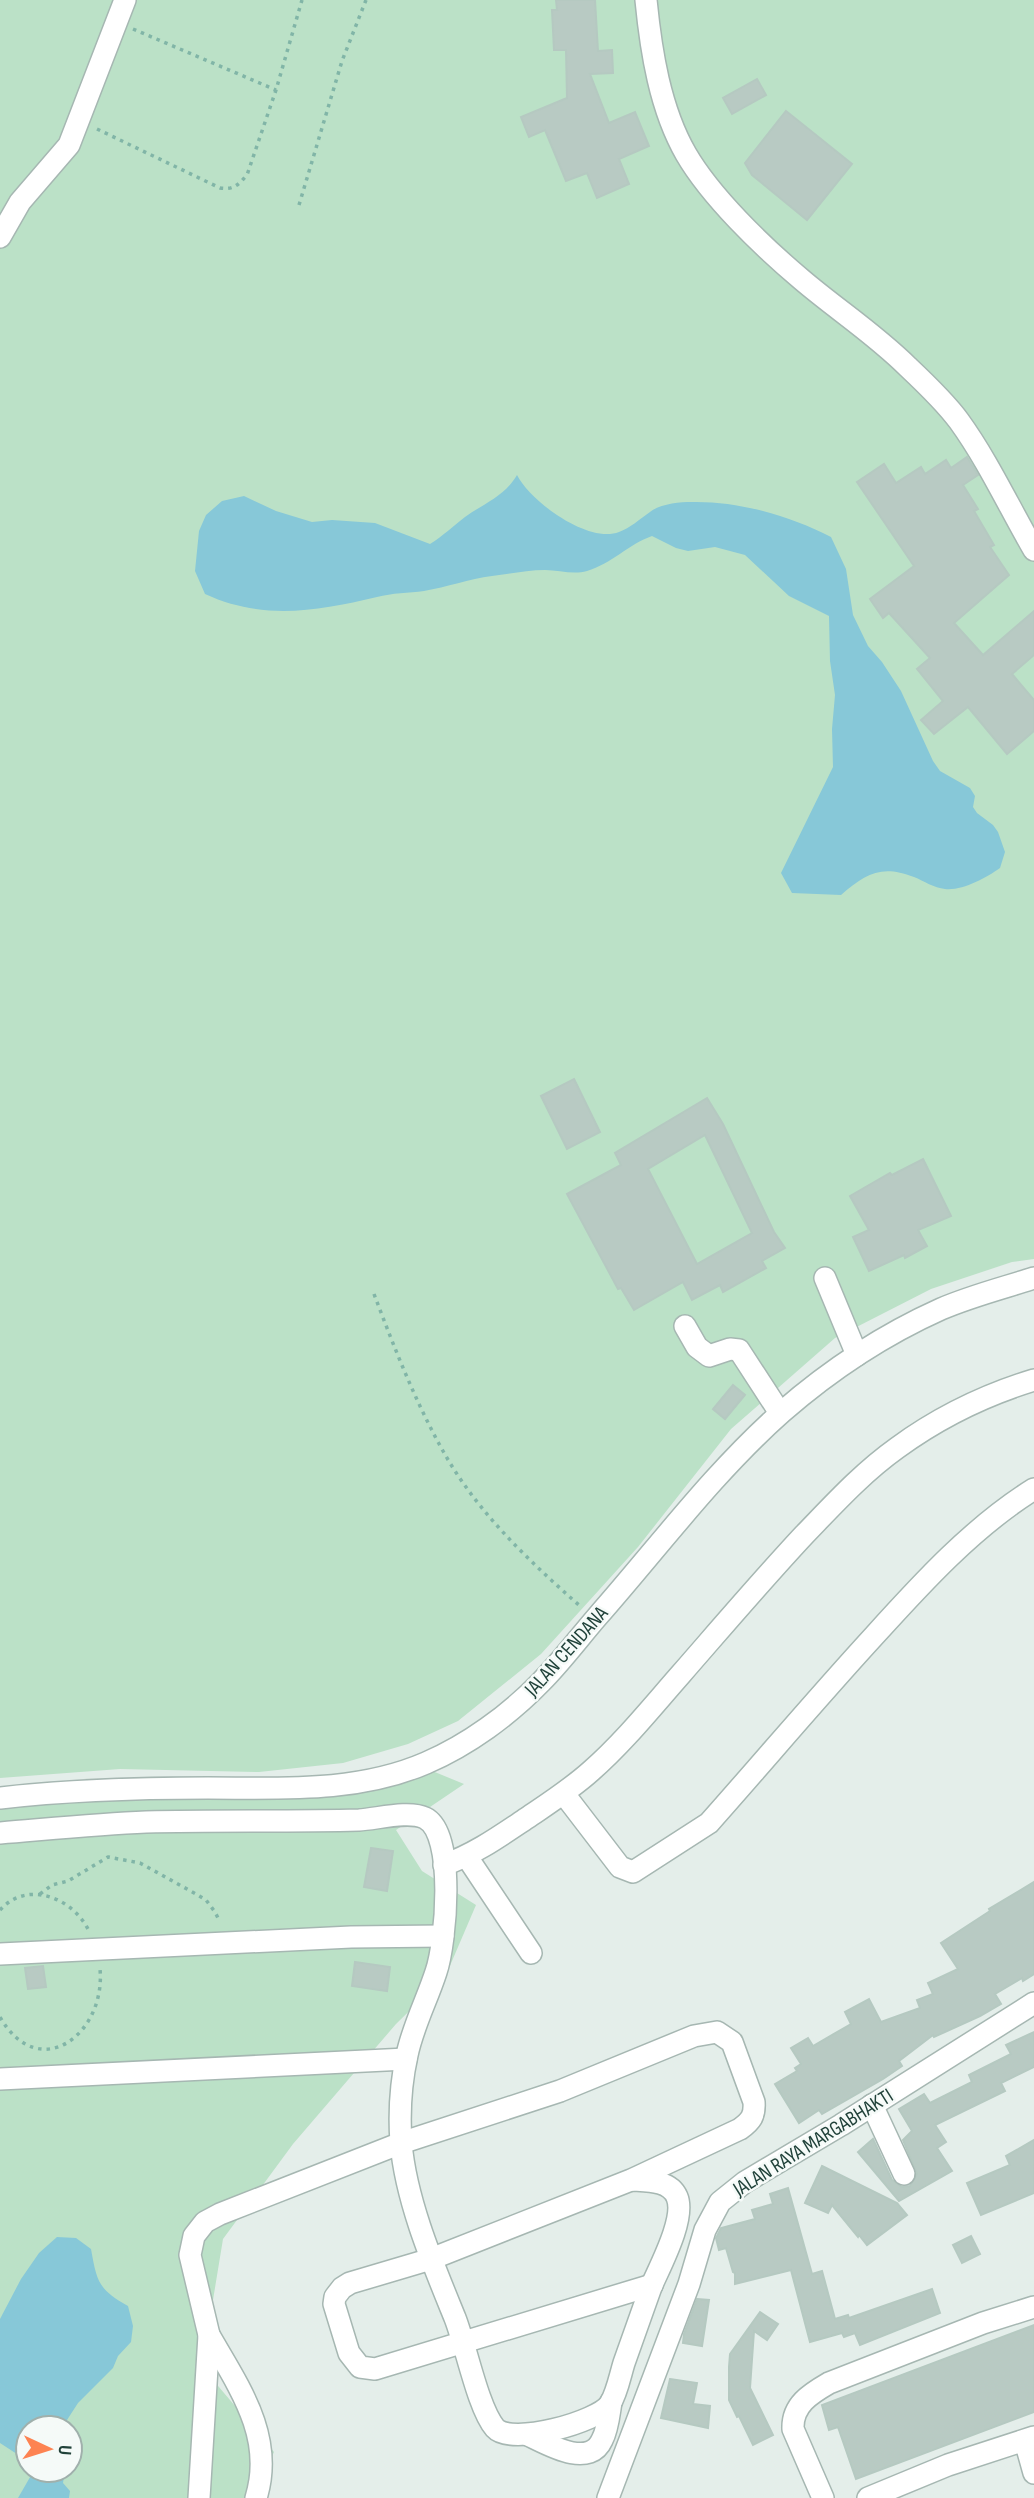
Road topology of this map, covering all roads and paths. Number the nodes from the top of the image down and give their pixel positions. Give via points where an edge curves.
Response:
1 (125, 0) edge
2 (302, 0) edge
3 (366, 0) edge
4 (646, 0) edge
5 (116, 22) junction
6 (276, 90) junction
7 (79, 121) junction
8 (299, 205) dead end
9 (0, 237) edge
10 (1034, 550) edge
11 (825, 1278) dead end
12 (1034, 1278) edge
13 (374, 1294) dead end
14 (685, 1326) dead end
15 (857, 1355) junction
16 (1034, 1380) edge
17 (780, 1413) junction
18 (1034, 1489) edge
19 (595, 1619) junction
20 (564, 1794) junction
21 (0, 1798) edge
22 (0, 1833) edge
23 (467, 1857) junction
24 (444, 1865) junction
25 (40, 1895) junction
26 (0, 1910) edge
27 (443, 1936) junction
28 (228, 1944) junction
29 (98, 1949) junction
30 (531, 1953) dead end
31 (0, 1954) edge
32 (1034, 2003) edge
33 (0, 2017) edge
34 (406, 2059) junction
35 (0, 2079) edge
36 (872, 2105) junction
37 (401, 2143) junction
38 (904, 2174) dead end
39 (631, 2180) junction
40 (431, 2259) junction
41 (652, 2285) junction
42 (1034, 2307) edge
43 (209, 2335) junction
44 (464, 2340) junction
45 (611, 2402) junction
46 (528, 2435) junction
47 (1029, 2439) edge
48 (1034, 2473) edge
49 (199, 2498) edge
50 (256, 2498) edge
51 (608, 2498) edge
52 (823, 2498) edge
53 (867, 2498) edge

1 - 5 street
2 - 6 path
3 - 8 path via 342,61
4 - 10 street via 653,51 670,117 685,153 765,246 880,341 958,419
5 - 6 path
5 - 7 street
6 - 7 path via 247,175 230,189
7 - 9 street via 69,145 20,202
11 - 15 street
12 - 15 street, JALAN CENDANA via 943,1308
13 - 19 path via 414,1392 464,1483 517,1549
14 - 17 street via 697,1347 709,1356 739,1350
15 - 17 street, JALAN CENDANA
16 - 20 street via 969,1405 897,1447 870,1469 778,1563 620,1743
17 - 19 street, JALAN CENDANA
18 - 20 street via 987,1522 903,1603 709,1823 643,1867 633,1872 620,1867
19 - 21 street, JALAN CENDANA via 525,1698 477,1735 416,1767 348,1784 303,1788 82,1791
20 - 23 street
22 - 24 street via 144,1822 360,1820 417,1815 437,1831
23 - 24 street
23 - 30 street
24 - 27 street
25 - 26 path via 20,1897
25 - 28 path via 108,1857 140,1863 206,1900
25 - 29 path via 59,1900 79,1916
27 - 28 street
27 - 34 street via 437,1970
28 - 29 street
29 - 31 street
29 - 33 path via 100,1988 92,2019 65,2045 46,2050 27,2045
32 - 36 street, JALAN RAYA MARGABHAKTI
34 - 35 street
34 - 37 street
36 - 38 street
36 - 51 street, JALAN RAYA MARGABHAKTI via 720,2202 705,2230
37 - 39 street via 560,2091 694,2036 717,2032 726,2036 754,2102 752,2118 740,2129
37 - 40 street via 409,2188
37 - 43 street via 205,2222 194,2236 190,2255
39 - 40 street
39 - 41 street via 668,2186 679,2201 678,2217
40 - 44 street
40 - 44 street via 342,2288 334,2304 349,2353 360,2367 374,2369
41 - 44 street
41 - 45 street
42 - 52 street via 813,2392 796,2409 793,2429
43 - 49 street
43 - 50 street via 257,2430 263,2470
44 - 46 street via 491,2423 502,2434
45 - 46 street via 597,2415
45 - 46 street via 603,2440 591,2452 559,2449
47 - 48 street
47 - 53 street

